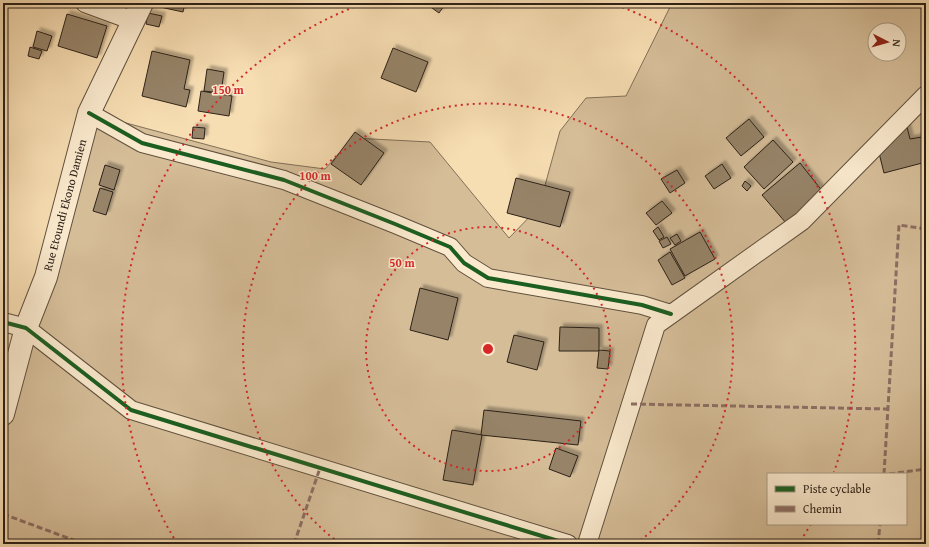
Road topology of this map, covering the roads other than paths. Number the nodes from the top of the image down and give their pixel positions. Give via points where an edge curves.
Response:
1 (85, 3) edge
2 (138, 12) edge
3 (926, 95) edge
4 (89, 113) junction
5 (670, 314) junction
6 (3, 322) edge
7 (26, 328) junction
8 (3, 414) edge
9 (568, 544) edge
10 (587, 544) edge

1 - 2 street
2 - 4 street, Rue Etoundi Ekono Damien
3 - 5 street via 802,221
4 - 5 street via 142,143 284,180 395,224 450,247 464,263 488,278 642,305
4 - 7 street, Rue Etoundi Ekono Damien via 46,277
5 - 10 street via 656,324
6 - 7 street
7 - 8 street, Rue Etoundi Ekono Damien
7 - 9 street via 131,410

